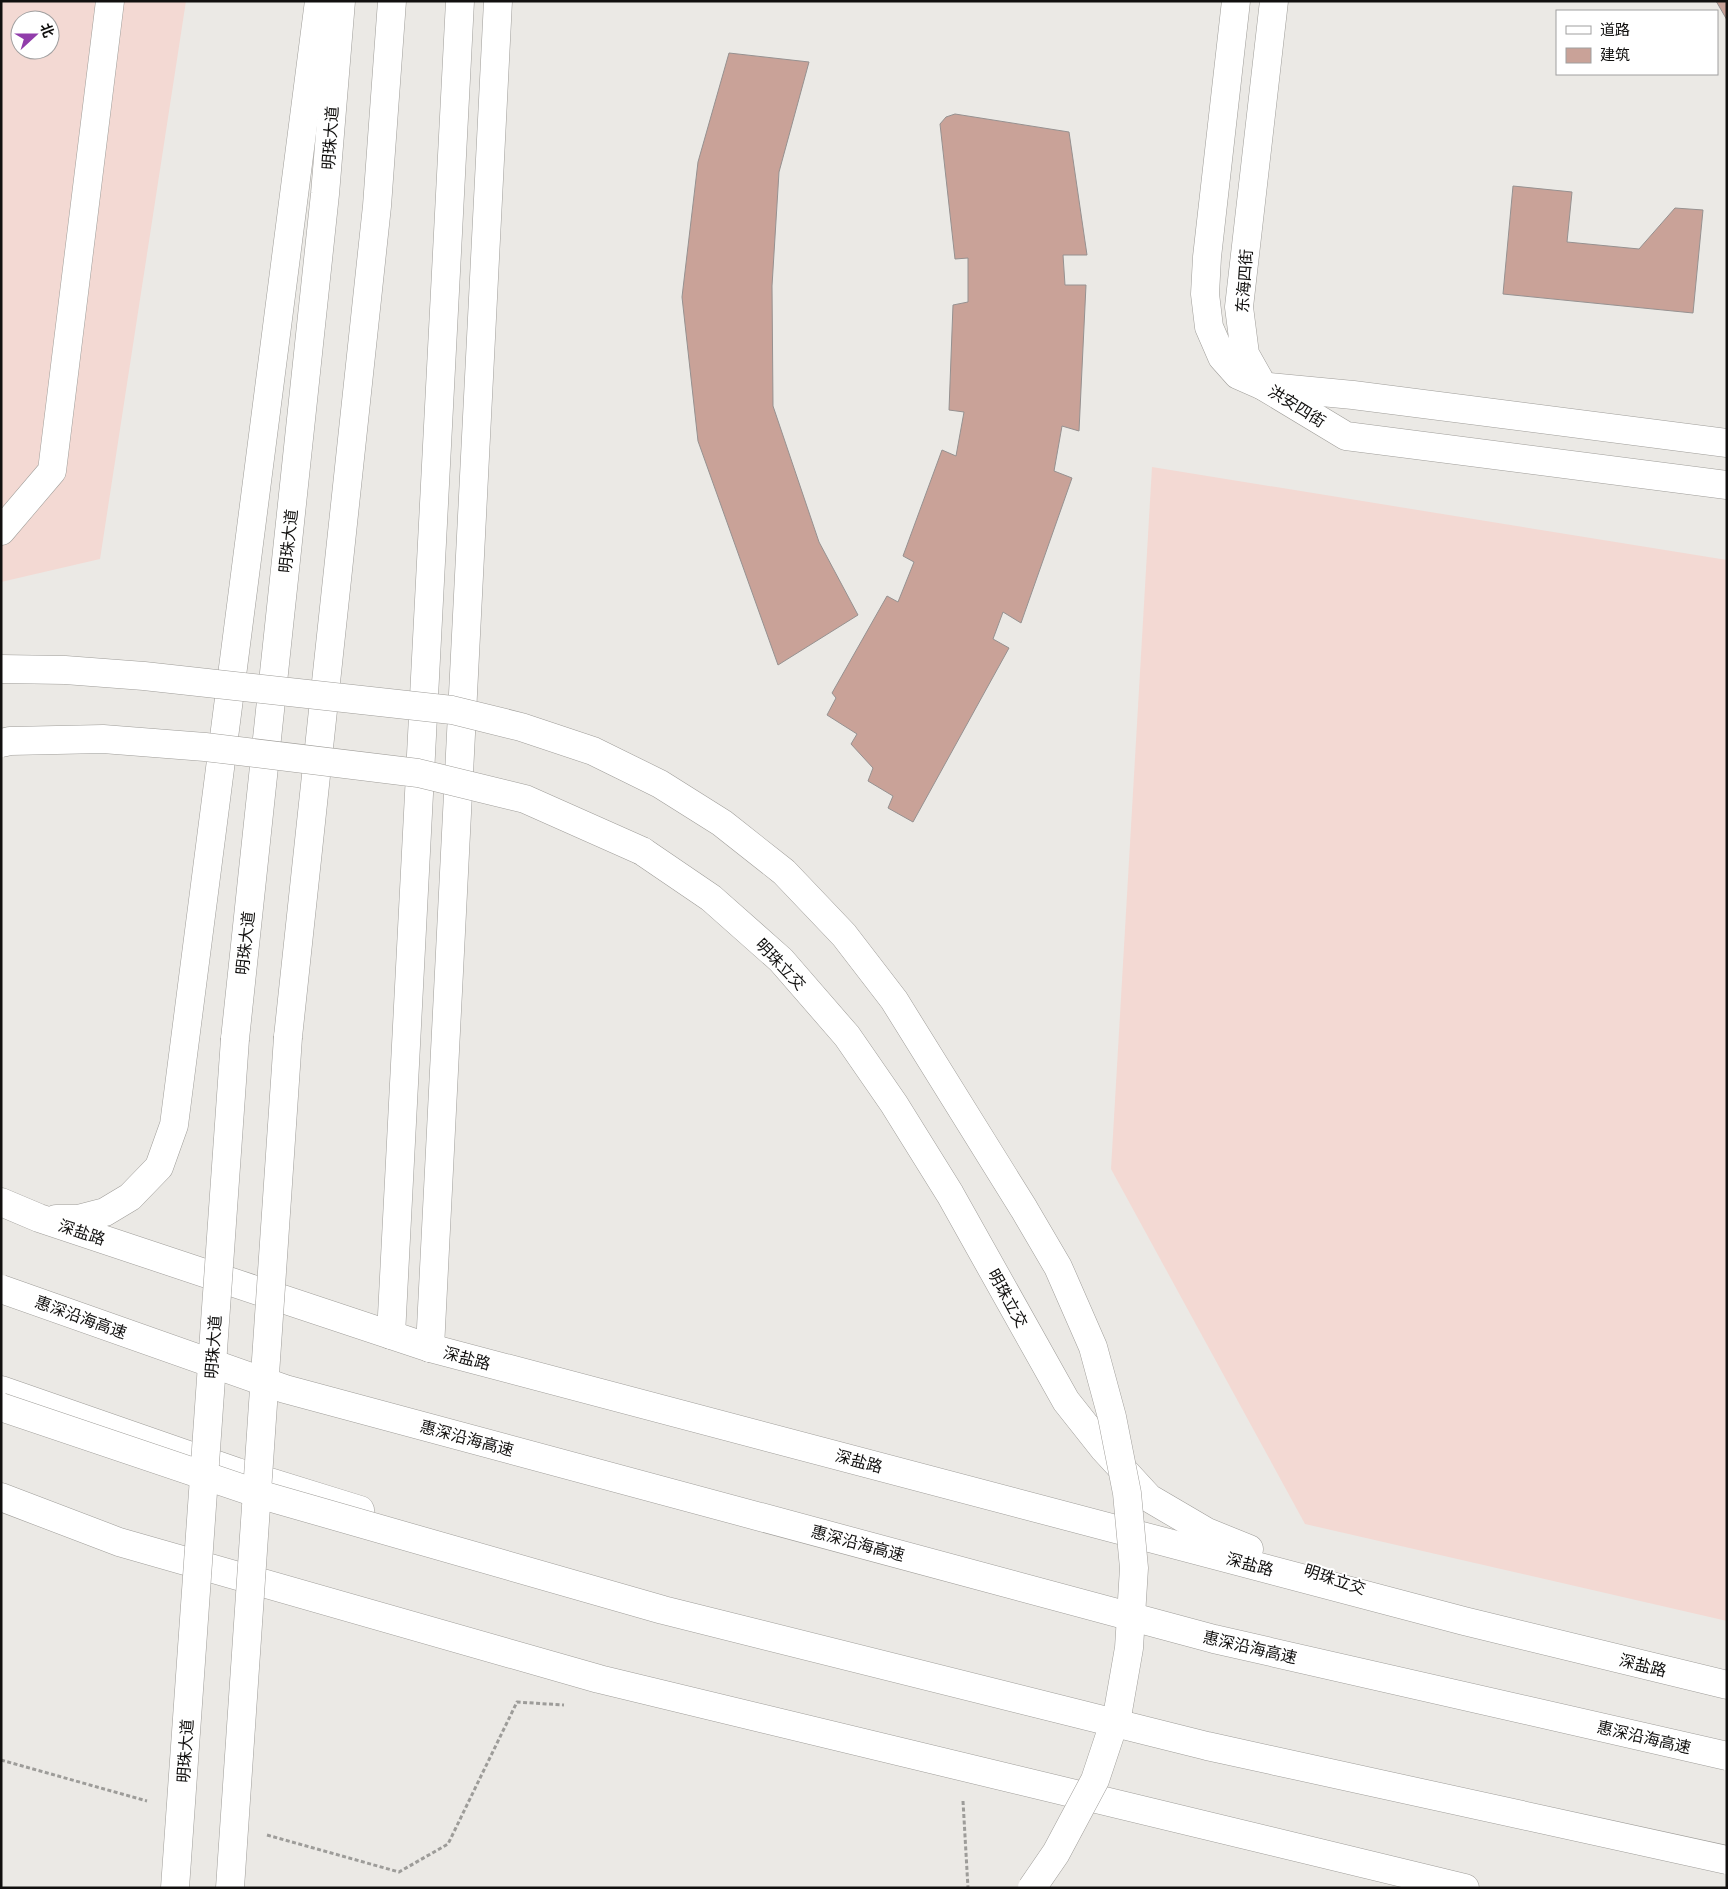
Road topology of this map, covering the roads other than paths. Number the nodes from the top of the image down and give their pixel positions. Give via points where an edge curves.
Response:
1 (110, 1) edge
2 (319, 1) edge
3 (341, 1) edge
4 (392, 1) edge
5 (460, 1) edge
6 (498, 1) edge
7 (1236, 1) edge
8 (1274, 1) edge
9 (1263, 386) junction
10 (1727, 443) edge
11 (1727, 485) edge
12 (1, 531) edge
13 (1, 670) edge
14 (1, 742) edge
15 (1, 1202) edge
16 (39, 1218) junction
17 (1, 1289) edge
18 (1, 1300) edge
19 (391, 1335) junction
20 (430, 1348) junction
21 (1, 1390) edge
22 (1, 1407) edge
23 (1, 1497) edge
24 (1464, 1621) junction
25 (1727, 1685) edge
26 (1727, 1756) edge
27 (1727, 1759) edge
28 (1727, 1861) edge
29 (175, 1888) edge
30 (230, 1888) edge
31 (1032, 1888) edge
32 (1465, 1888) edge

1 - 12 main road via 52,471
2 - 16 main road via 174,1125 159,1167 130,1197 105,1212 78,1219
3 - 29 main road, 明珠大道, bridge via 324,204 235,1039
4 - 30 main road, bridge via 377,206 288,1038
5 - 19 main road
6 - 20 main road
7 - 9 main road via 1205,294 1209,327 1222,357 1238,375
8 - 9 main road, 东海四街 via 1240,306 1245,354
9 - 10 main road, 洪安四街
9 - 11 main road, 洪安四街 via 1346,436
13 - 31 main road, bridge via 65,670 174,679 452,710 521,727 593,751 660,784 722,823 784,872 844,935 894,1000 1058,1267 1093,1348 1112,1417 1127,1493 1134,1568 1129,1648 1118,1711 1095,1780 1056,1852
14 - 24 main road, 明珠立交, bridge via 112,740 204,747 418,773 525,799 642,851 711,898 781,960 847,1036 950,1194 1066,1401 1149,1498 1207,1532 1264,1555
15 - 16 main road, 深盐路
16 - 19 main road, 深盐路
17 - 26 main road, 惠深沿海高速, bridge via 294,1392 1214,1639
18 - 27 main road via 349,1416 1225,1653
19 - 20 main road, 深盐路
20 - 24 main road, 深盐路
21 - 28 main road via 237,1472 636,1593 964,1675 1380,1773
22 - 28 main road, bridge via 265,1496 663,1610 1207,1746
23 - 32 main road via 119,1542 598,1680
24 - 25 main road, 深盐路

